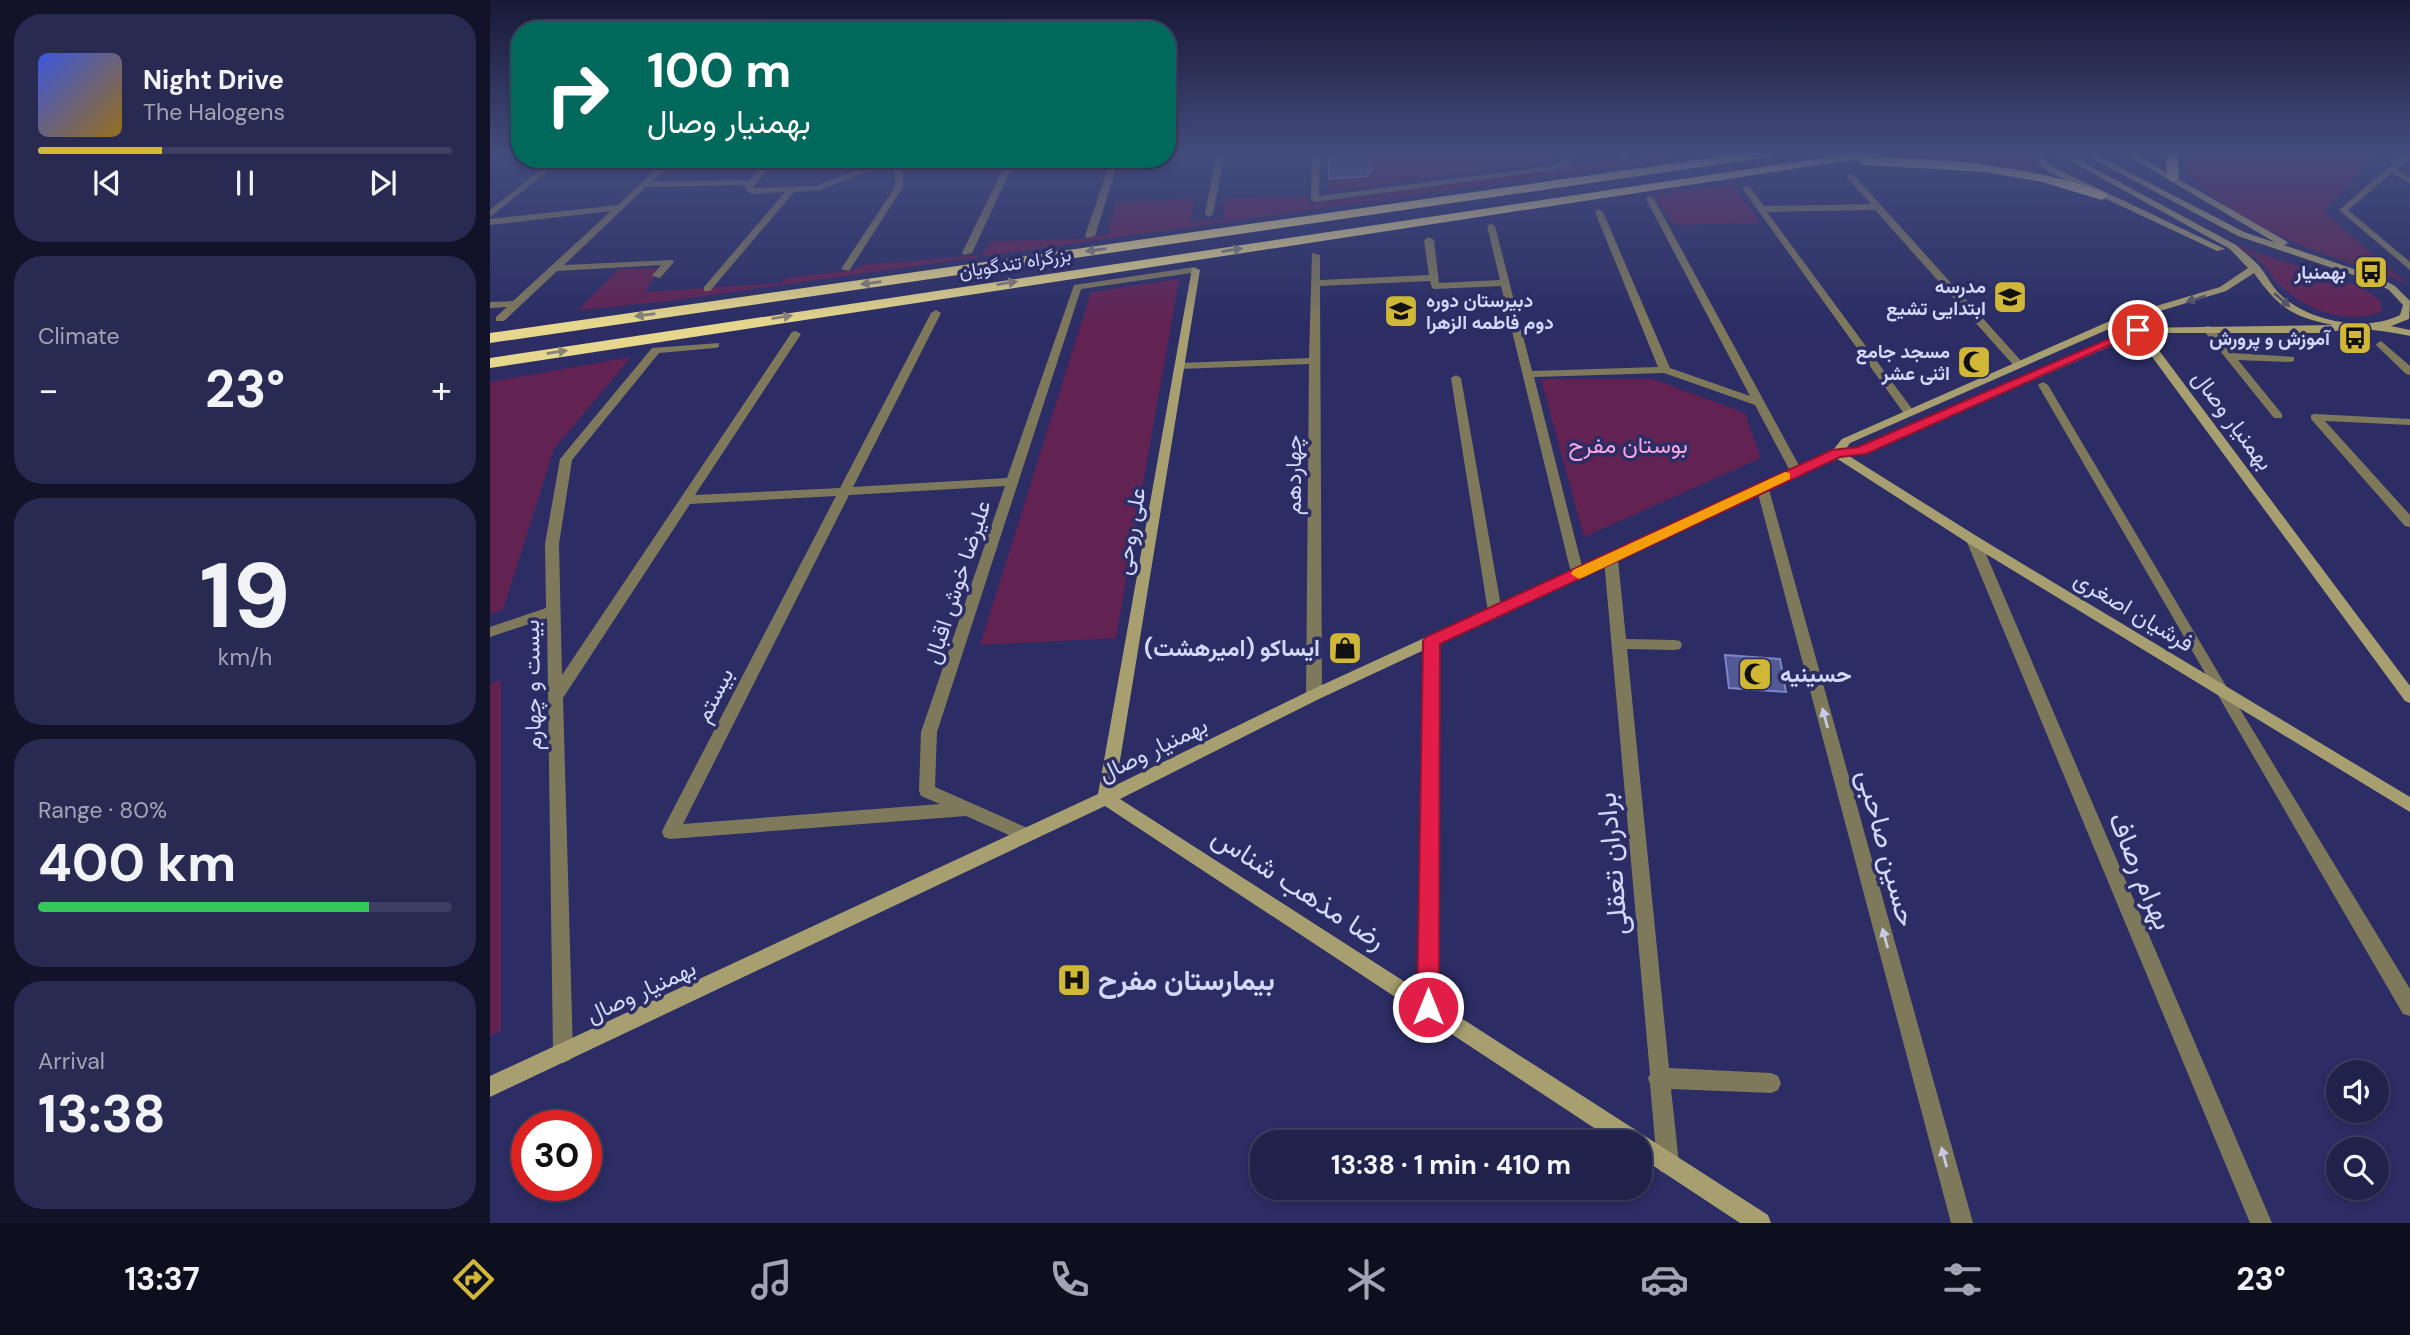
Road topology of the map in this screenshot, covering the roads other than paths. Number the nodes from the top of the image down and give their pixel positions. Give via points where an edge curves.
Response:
1 (594, 210) edge
2 (618, 210) edge
3 (775, 210) edge
4 (884, 210) edge
5 (988, 210) edge
6 (1098, 210) edge
7 (1210, 210) edge
8 (1375, 210) edge
9 (1499, 210) edge
10 (1656, 210) edge
11 (1763, 210) edge
12 (1878, 210) edge
13 (2133, 210) edge
14 (2166, 210) edge
15 (2195, 210) edge
16 (2224, 210) edge
17 (2343, 210) edge
18 (1599, 212) dead end
19 (1209, 214) dead end
20 (490, 222) edge
21 (1491, 226) dead end
22 (1090, 236) dead end
23 (1429, 240) dead end
24 (967, 253) dead end
25 (1315, 255) dead end
26 (2308, 257) junction
27 (2254, 266) junction
28 (2410, 267) edge
29 (555, 268) junction
30 (846, 269) dead end
31 (1195, 270) joint
32 (657, 276) dead end
33 (1434, 278) junction
34 (1315, 283) junction
35 (1506, 283) junction
36 (2392, 288) junction
37 (707, 289) dead end
38 (2410, 296) edge
39 (516, 304) junction
40 (490, 305) edge
41 (936, 313) dead end
42 (500, 319) dead end
43 (2348, 325) junction
44 (2376, 327) junction
45 (2208, 329) junction
46 (2138, 330) junction
47 (2410, 333) edge
48 (796, 334) dead end
49 (490, 338) edge
50 (2381, 344) dead end
51 (715, 345) dead end
52 (2230, 356) junction
53 (2290, 359) dead end
54 (1315, 360) junction
55 (490, 363) edge
56 (2020, 365) junction
57 (1179, 366) junction
58 (1665, 370) junction
59 (2410, 372) edge
60 (1529, 374) junction
61 (1456, 378) dead end
62 (2043, 385) dead end
63 (1759, 403) junction
64 (1909, 413) junction
65 (2278, 416) dead end
66 (2410, 422) edge
67 (1837, 453) junction
68 (1796, 471) junction
69 (1012, 482) junction
70 (1762, 486) junction
71 (844, 491) junction
72 (684, 500) junction
73 (2410, 523) edge
74 (1973, 540) junction
75 (1611, 560) junction
76 (1577, 574) junction
77 (554, 611) junction
78 (1495, 612) junction
79 (490, 632) edge
80 (1432, 641) junction
81 (1618, 644) junction
82 (1675, 645) dead end
83 (2221, 690) junction
84 (1314, 695) junction
85 (555, 696) junction
86 (2410, 697) edge
87 (1106, 798) junction
88 (2410, 805) edge
89 (967, 809) junction
90 (1026, 835) junction
91 (1428, 1007) junction
92 (2410, 1007) edge
93 (563, 1053) junction
94 (1658, 1078) junction
95 (1771, 1083) dead end
96 (490, 1087) edge
97 (1617, 1130) edge
98 (1652, 1153) edge
99 (1668, 1163) junction
100 (1760, 1223) edge
101 (1962, 1223) edge
102 (2261, 1223) edge

1 - 20 street
2 - 29 street
3 - 37 street
4 - 30 street
5 - 24 street
6 - 22 street
7 - 19 street
8 -> 49 highway, بزرگراه تندگویان
55 -> 9 highway, بزرگراه تندگویان
10 - 63 street
11 - 64 street
12 - 56 street
13 - 27 main road
14 - 27 main road via 2216,237
15 - 26 main road via 2241,234
16 - 26 main road
17 - 28 street
18 - 58 street
21 - 35 street
23 - 33 street
25 - 34 street, چهاردهم
26 - 36 main road
27 -> 43 main road via 2280,300 2293,309
27 -> 56 main road, بهمنیار وصال via 2214,293 2123,319
29 - 32 street via 669,262
29 - 39 street
31 - 57 main road, علی روحی
31 - 69 street, علیرضا خوش اقبال via 1077,287
33 - 34 street
33 - 35 street via 1435,286
34 - 54 street, چهاردهم
35 - 60 street
36 - 38 main road
36 - 44 main road via 2407,305 2405,317
39 - 40 street
39 - 42 street
41 - 71 street, بیستم
43 - 44 main road
43 - 45 main road via 2326,330
44 - 47 main road
45 - 46 main road
45 - 52 street
46 - 67 main road, بهمنیار وصال via 1861,451
46 - 86 main road, بهمنیار وصال
48 - 72 street
50 - 59 street
51 - 77 street, بیست و چهارم via 656,350 566,459 552,544
52 - 53 street
52 - 65 street
54 - 57 street
54 - 84 street, چهاردهم
56 - 64 main road, بهمنیار وصال
57 - 87 main road, علی روحی
58 - 60 street
58 - 63 street
60 - 76 street
61 - 78 street
62 - 83 street
63 - 68 street
64 - 67 main road, بهمنیار وصال via 1846,440
66 - 73 street via 2315,417
67 - 68 main road, بهمنیار وصال
67 - 74 main road, فرشیان اصغری
68 - 70 main road, بهمنیار وصال
69 - 71 street
69 - 89 street, علیرضا خوش اقبال via 929,732 928,791
70 - 75 main road, بهمنیار وصال
101 -> 70 street, حسین صاحبی
71 - 72 street
71 - 89 street, بیستم via 670,832
72 - 85 street
74 - 83 main road, فرشیان اصغری
74 - 102 street, بهرام رصاف
75 - 76 main road, بهمنیار وصال
75 - 81 street, برادران تعقلی
76 - 78 main road, بهمنیار وصال
77 - 79 street
77 - 85 street, بیست و چهارم
78 - 80 main road, بهمنیار وصال
80 - 84 main road, بهمنیار وصال
80 - 91 street
81 - 82 street
81 - 94 street, برادران تعقلی
83 - 88 main road, فرشیان اصغری
83 - 92 street
84 - 87 main road, بهمنیار وصال
85 - 93 street, بیست و چهارم
87 - 90 main road, بهمنیار وصال
87 - 91 main road, رضا مذهب شناس
89 - 90 street, علیرضا خوش اقبال
90 - 93 main road, بهمنیار وصال
91 - 97 main road, رضا مذهب شناس
93 - 96 main road, بهمنیار وصال
94 - 95 street
94 - 99 street, برادران تعقلی
98 - 99 main road, رضا مذهب شناس
99 - 100 main road, رضا مذهب شناس

